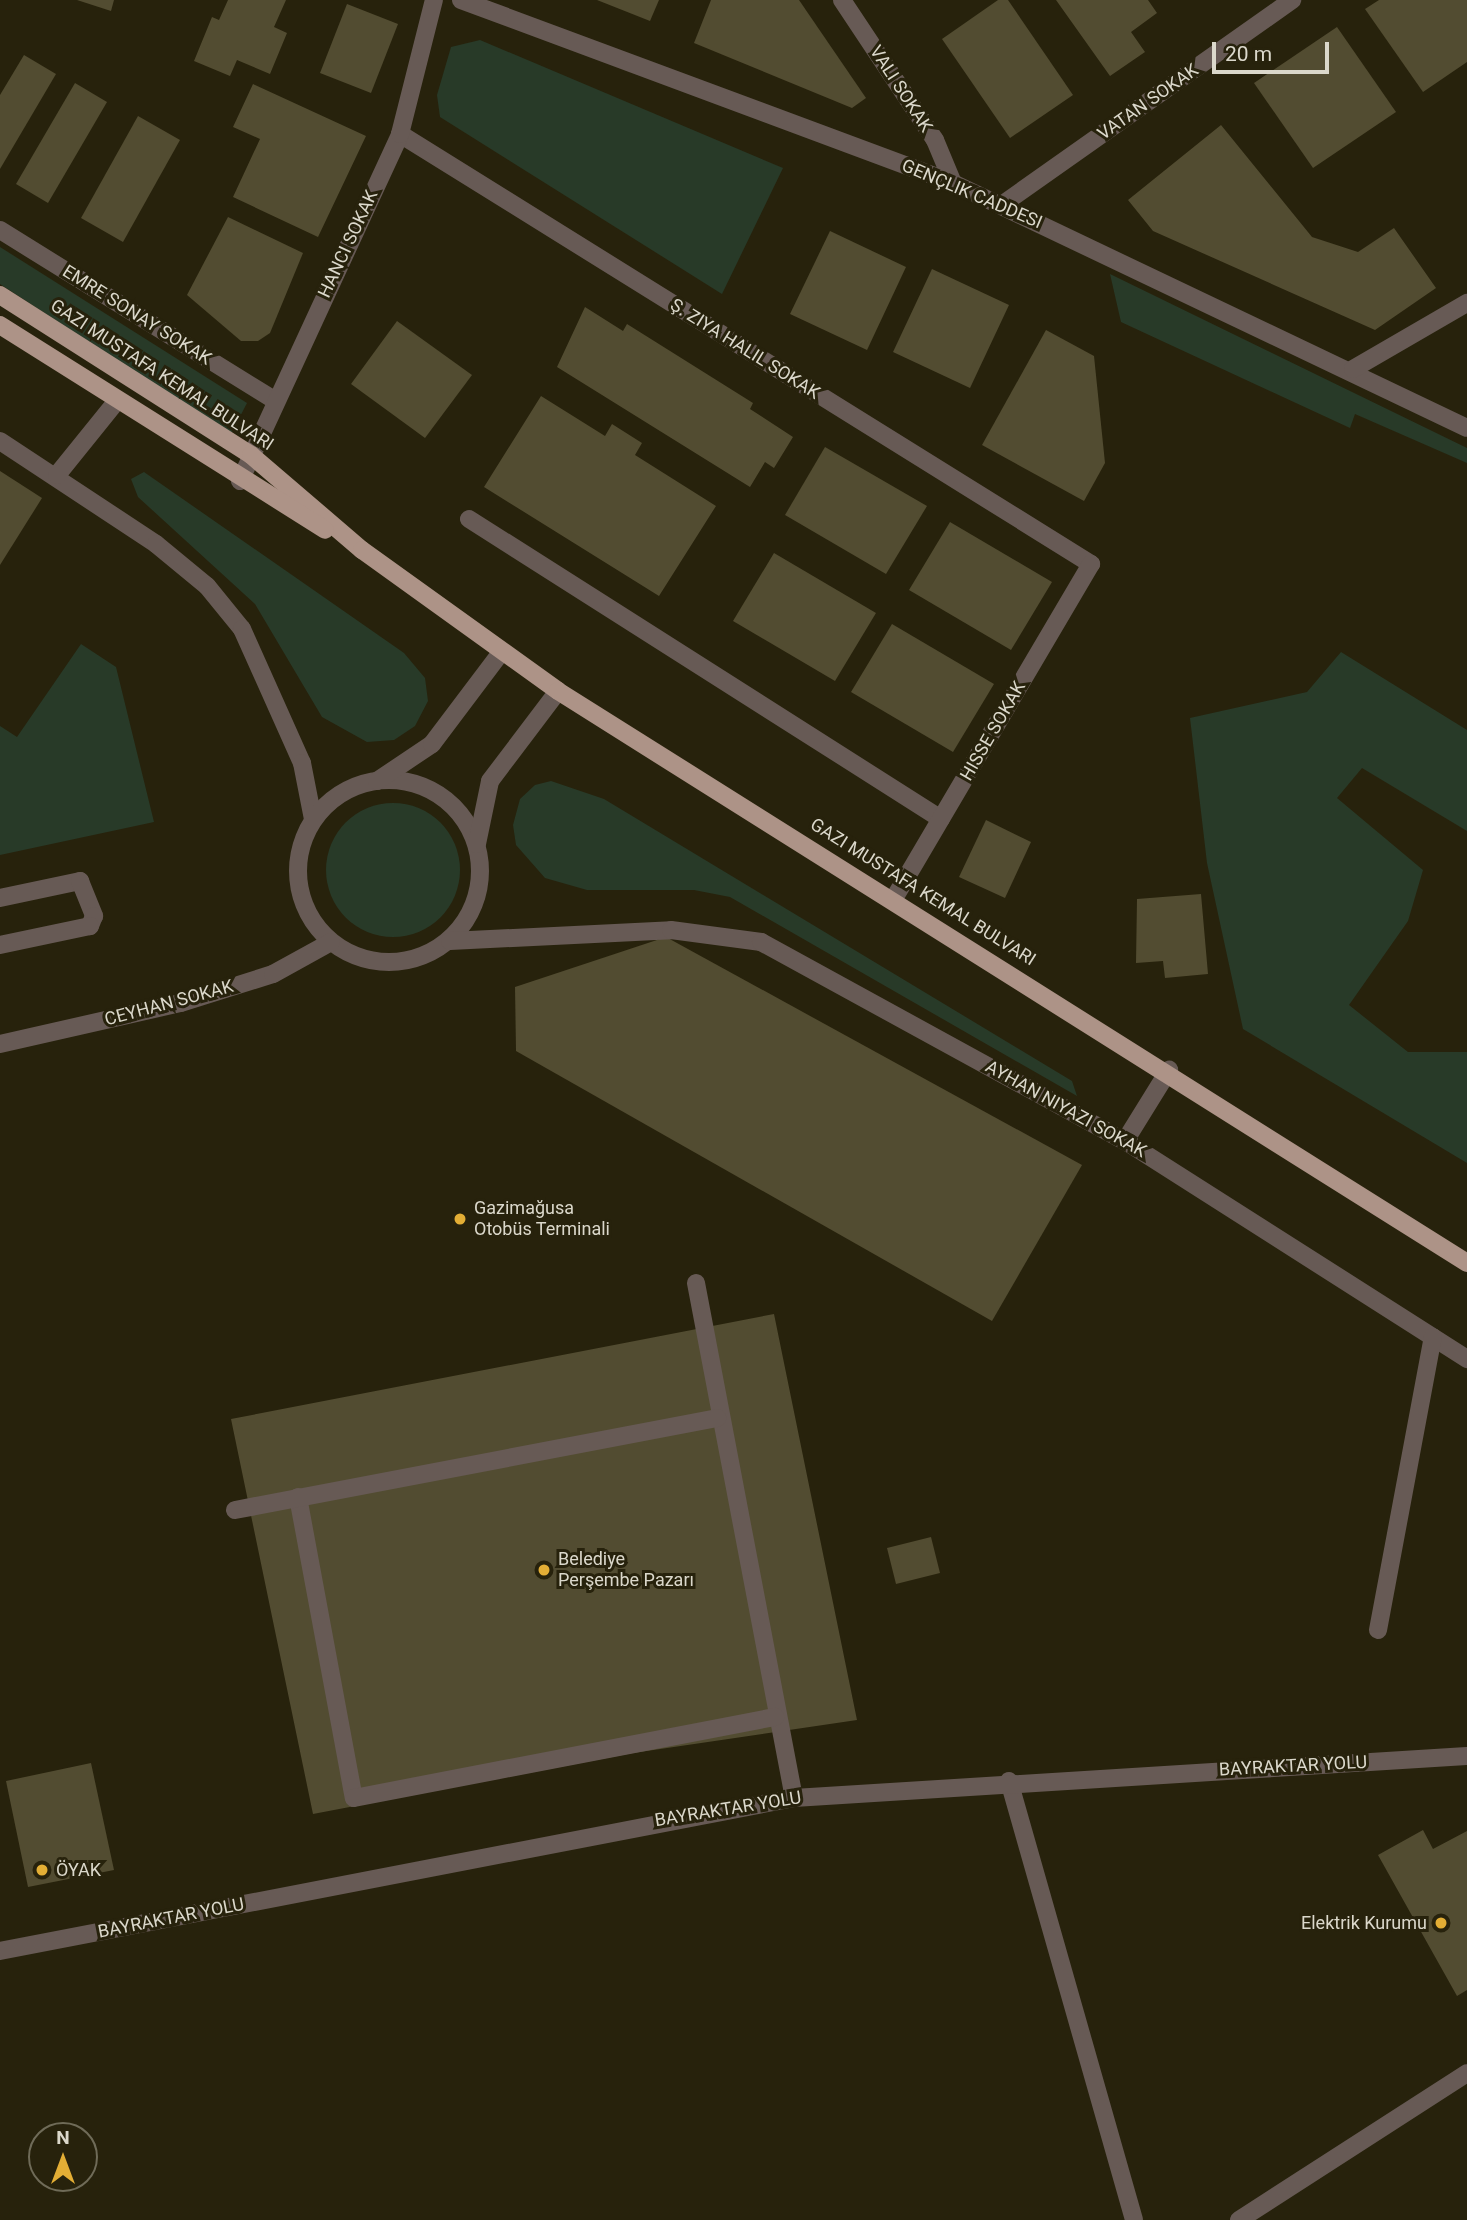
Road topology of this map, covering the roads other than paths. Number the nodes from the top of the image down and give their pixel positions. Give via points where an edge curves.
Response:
1 (434, 0) edge
2 (461, 0) edge
3 (842, 0) edge
4 (1292, 0) edge
5 (400, 134) junction
6 (953, 183) junction
7 (1003, 205) junction
8 (0, 230) edge
9 (0, 295) edge
10 (1467, 303) edge
11 (0, 326) edge
12 (1353, 369) junction
13 (274, 400) junction
14 (116, 401) junction
15 (1467, 428) edge
16 (0, 441) edge
17 (251, 455) junction
18 (57, 475) junction
19 (240, 481) junction
20 (469, 519) dead end
21 (362, 550) junction
22 (1091, 564) joint
23 (502, 651) junction
24 (558, 691) junction
25 (377, 780) junction
26 (313, 819) junction
27 (941, 819) junction
28 (478, 844) junction
29 (0, 898) edge
30 (894, 898) junction
31 (450, 941) junction
32 (331, 942) junction
33 (0, 945) edge
34 (0, 1044) edge
35 (1169, 1070) junction
36 (1125, 1140) junction
37 (1467, 1263) edge
38 (696, 1283) dead end
39 (1433, 1337) junction
40 (1467, 1359) edge
41 (717, 1418) junction
42 (298, 1497) junction
43 (235, 1510) dead end
44 (1378, 1630) dead end
45 (775, 1717) junction
46 (1467, 1756) edge
47 (1009, 1781) junction
48 (794, 1798) junction
49 (0, 1951) edge
50 (1467, 2073) edge
51 (1134, 2220) edge
52 (1239, 2220) edge

1 - 5 street
2 - 6 street, GENÇLIK CADDESI
3 - 6 street, VALI SOKAK via 935,140
4 - 7 street, VATAN SOKAK
5 - 13 street
5 - 22 street, Ş. ZIYA HALIL SOKAK
6 - 7 street, GENÇLIK CADDESI
7 - 12 street, GENÇLIK CADDESI
8 - 13 street, EMRE SONAY SOKAK
9 - 17 main road
10 - 12 street
11 - 14 main road
12 - 15 street, GENÇLIK CADDESI
13 - 17 street
14 - 18 street
14 - 19 main road
16 - 18 street
17 - 19 street
17 - 21 main road
18 - 26 street via 207,586 243,629 302,764
19 - 21 main road
20 - 27 street
21 - 23 main road
22 - 27 street, HISSE SOKAK
23 - 24 main road
23 - 25 street via 432,744
24 - 28 street via 490,781
24 - 30 main road
25 - 26 street via 352,787
25 - 28 street via 428,788 466,820
26 - 32 street via 297,861 298,884 315,926
27 - 30 street, HISSE SOKAK
28 - 31 street via 478,896
29 - 33 street via 80,881 93,916 90,926
30 - 35 main road
31 - 32 street via 428,955 377,962
31 - 36 street, AYHAN NIYAZI SOKAK via 637,930 761,942
32 - 34 street, CEYHAN SOKAK via 273,974 181,1003
35 - 36 street
35 - 37 main road
36 - 39 street, AYHAN NIYAZI SOKAK
38 - 41 street
39 - 40 street, AYHAN NIYAZI SOKAK
39 - 44 street
41 - 42 street
41 - 45 street
42 - 43 street
42 - 45 street via 354,1798
45 - 48 street
46 - 47 street, BAYRAKTAR YOLU
47 - 48 street, BAYRAKTAR YOLU
47 - 51 street
48 - 49 street, BAYRAKTAR YOLU
50 - 52 street

